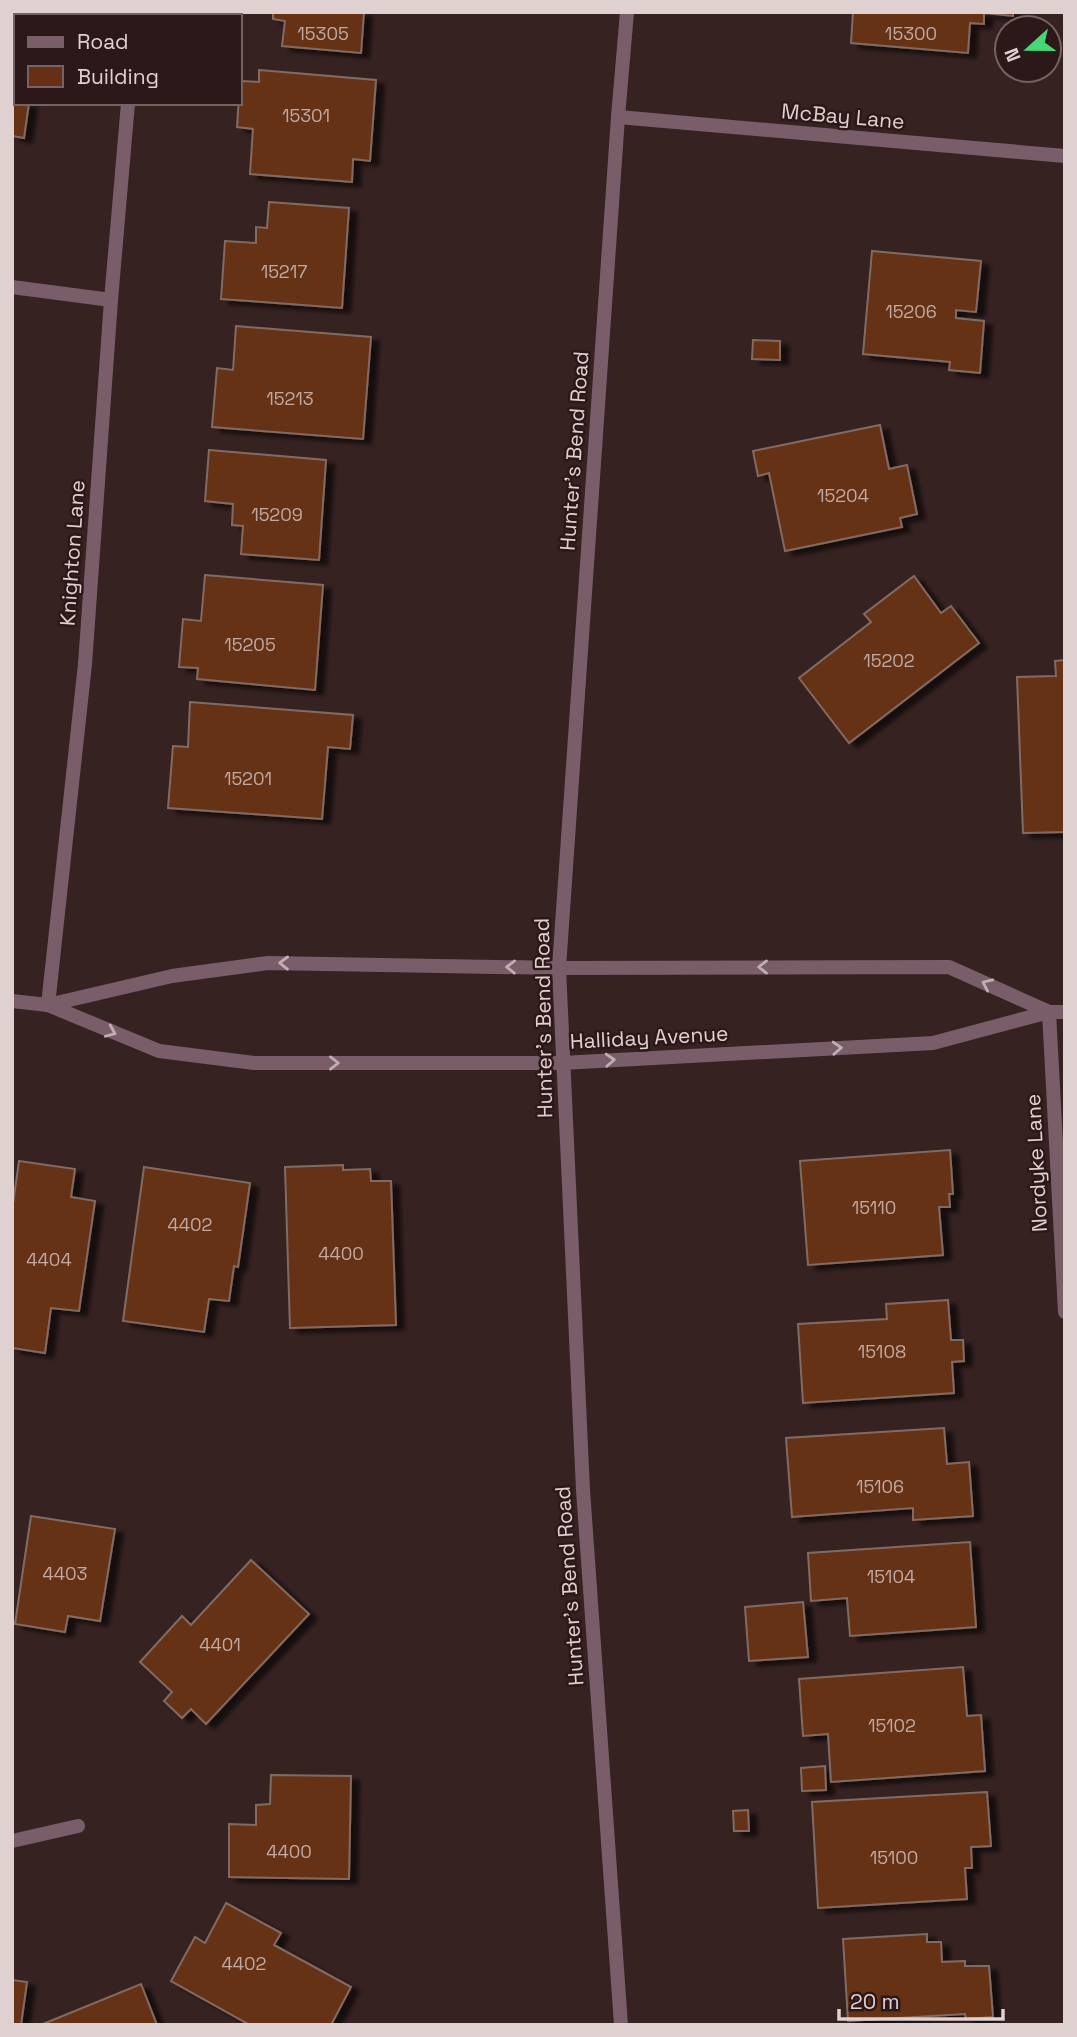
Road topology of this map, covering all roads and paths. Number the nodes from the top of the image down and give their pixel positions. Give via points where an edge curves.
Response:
1 (627, 12) edge
2 (128, 105) edge
3 (618, 117) junction
4 (1065, 156) edge
5 (12, 286) edge
6 (111, 300) junction
7 (559, 968) junction
8 (12, 1001) edge
9 (48, 1005) junction
10 (1049, 1012) junction
11 (1065, 1012) edge
12 (562, 1063) junction
13 (1065, 1312) edge
14 (78, 1826) dead end
15 (12, 1841) edge
16 (621, 2025) edge

1 - 3 street, Hunter's Bend Road
2 - 6 street, Knighton Lane
3 - 4 street, McBay Lane
3 - 7 street, Hunter's Bend Road
5 - 6 street
6 - 9 street, Knighton Lane via 85,664
7 -> 9 street, Halliday Avenue via 268,963 172,976
10 -> 7 street, Halliday Avenue via 949,967
7 - 12 street, Hunter's Bend Road
8 - 9 street, Halliday Avenue
9 -> 12 street, Halliday Avenue via 159,1051 254,1063
10 - 11 street, Halliday Avenue
12 -> 10 street, Halliday Avenue via 933,1043
10 - 13 street, Nordyke Lane
12 - 16 street, Hunter's Bend Road via 583,1490
14 - 15 street

